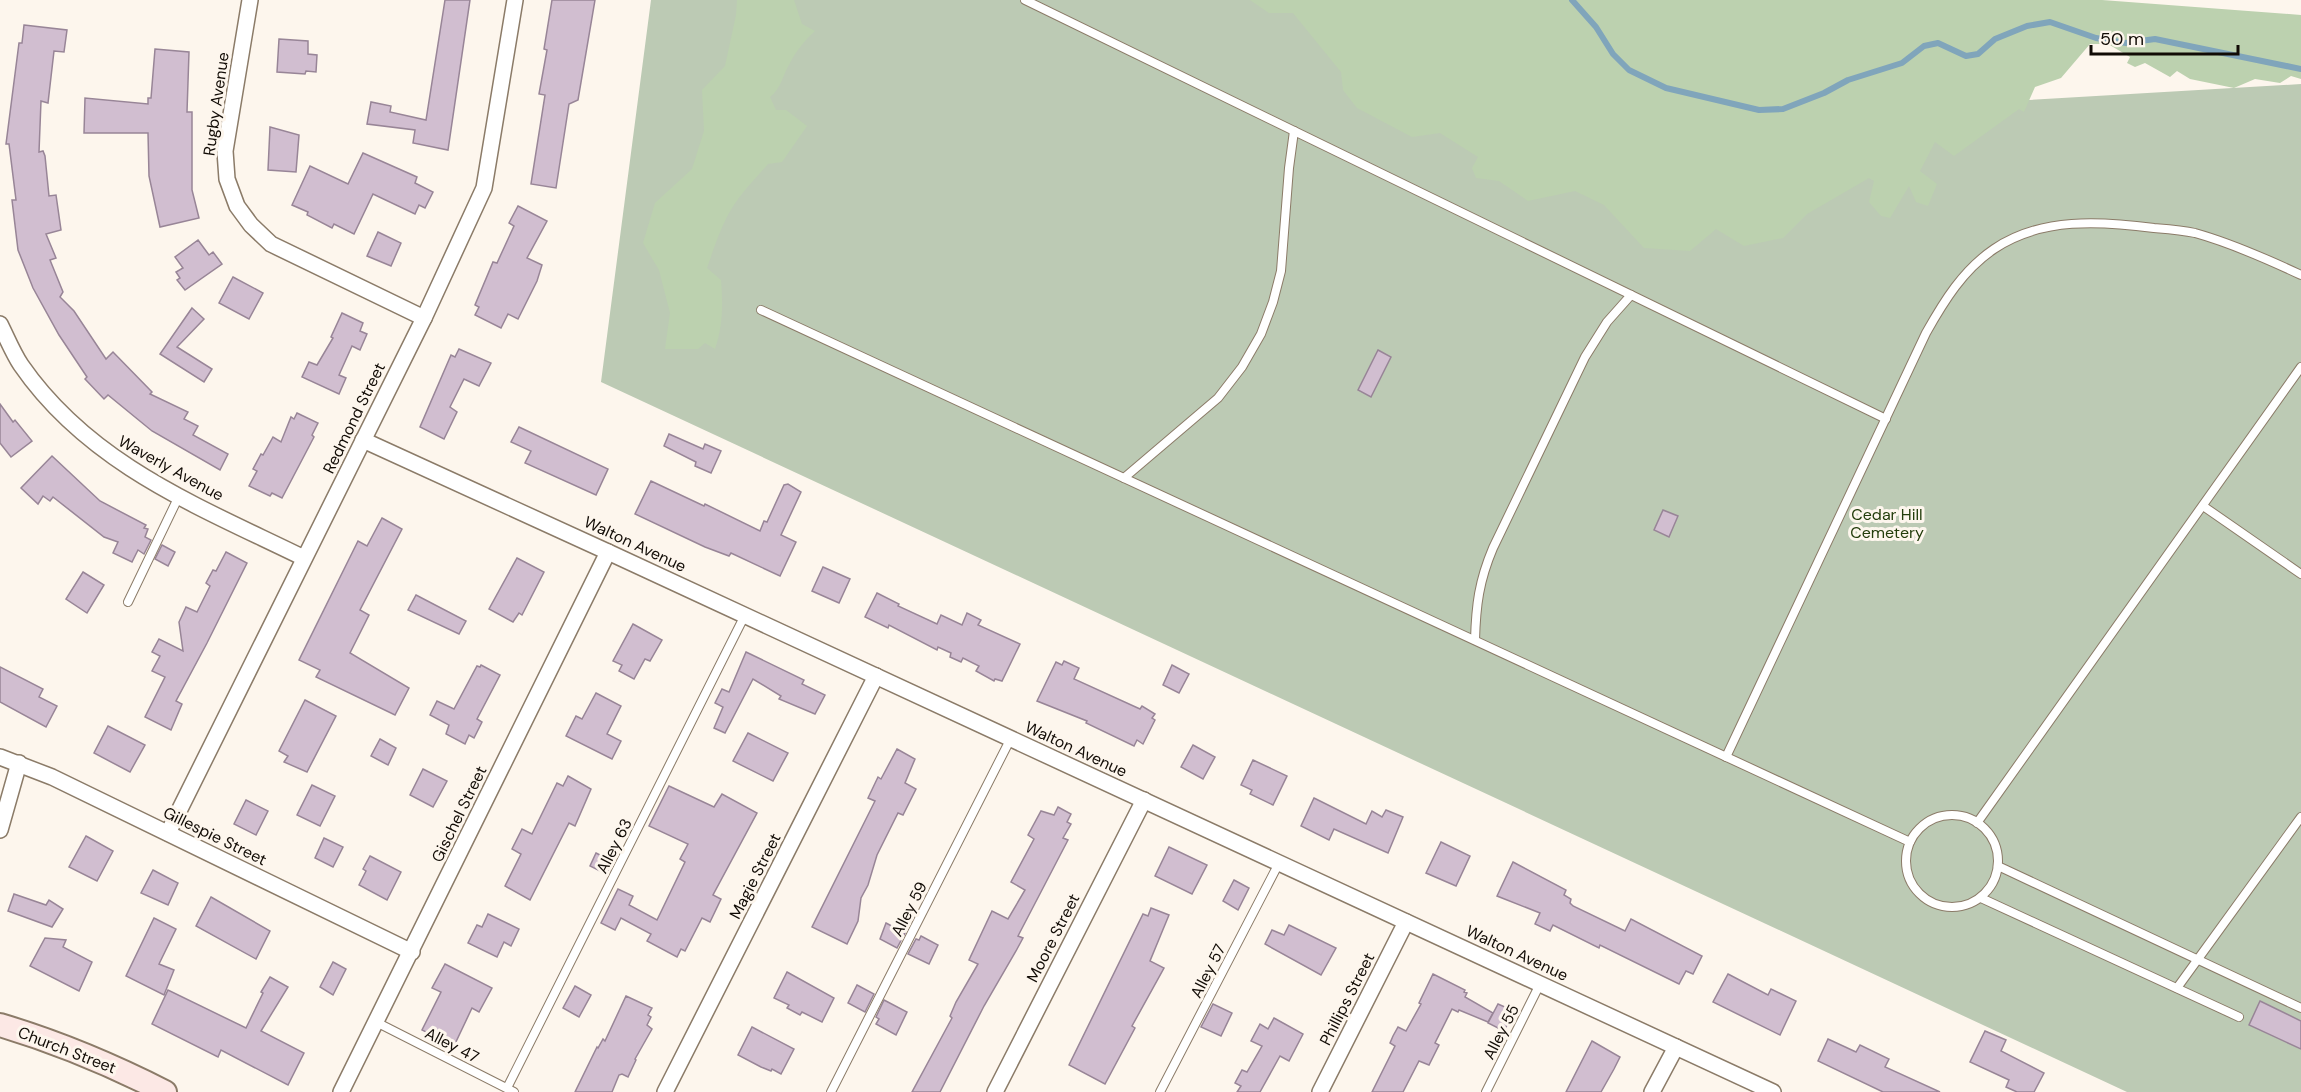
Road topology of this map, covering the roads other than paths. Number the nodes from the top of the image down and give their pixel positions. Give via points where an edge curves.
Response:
1 (250, 0) edge
2 (515, 0) edge
3 (1025, 0) edge
4 (1294, 131) junction
5 (2301, 275) edge
6 (1631, 295) junction
7 (761, 310) dead end
8 (424, 318) junction
9 (0, 324) edge
10 (2301, 367) edge
11 (1886, 419) junction
12 (363, 440) junction
13 (1124, 478) junction
14 (179, 496) junction
15 (2203, 506) junction
16 (608, 552) junction
17 (304, 558) junction
18 (2301, 574) edge
19 (128, 602) dead end
20 (745, 615) junction
21 (1475, 640) junction
22 (876, 676) junction
23 (1011, 738) junction
24 (0, 757) edge
25 (1726, 757) junction
26 (19, 764) junction
27 (1144, 800) junction
28 (2301, 817) edge
29 (1977, 823) junction
30 (0, 830) edge
31 (168, 833) junction
32 (1910, 842) junction
33 (1279, 863) junction
34 (1998, 867) junction
35 (1981, 898) junction
36 (1406, 922) junction
37 (412, 952) junction
38 (2198, 960) junction
39 (1540, 984) junction
40 (2177, 988) junction
41 (2301, 1008) edge
42 (2239, 1017) dead end
43 (376, 1022) junction
44 (0, 1025) edge
45 (1676, 1047) junction
46 (511, 1090) edge
47 (165, 1092) edge
48 (341, 1092) edge
49 (665, 1092) edge
50 (831, 1092) edge
51 (995, 1092) edge
52 (1161, 1092) edge
53 (1320, 1092) edge
54 (1486, 1092) edge
55 (1653, 1092) edge
56 (1773, 1092) edge

1 - 8 street, Rugby Avenue via 225,151 227,179 237,206 271,244
2 - 8 street, Redmond Street via 484,188
3 - 4 lane
4 - 6 lane
4 - 13 lane via 1281,271 1261,333 1218,398
5 - 11 lane via 2194,233 2110,222 2064,224 2026,233 1979,261 1945,299
6 - 11 lane
6 - 21 lane via 1607,322 1585,357 1493,548 1477,600
7 - 13 lane
8 - 12 street, Redmond Street
9 - 14 street, Waverly Avenue via 20,364 63,414 97,446
10 - 15 lane
11 - 25 lane
12 - 16 street, Walton Avenue
12 - 17 street, Redmond Street
13 - 21 lane
14 - 17 street, Waverly Avenue
14 - 19 lane
15 - 18 lane
15 - 29 lane
16 - 20 street, Walton Avenue
16 - 37 street, Gischel Street
17 - 31 street, Redmond Street
20 - 22 street, Walton Avenue
20 - 46 lane, Alley 63
21 - 25 lane
22 - 23 street, Walton Avenue
22 - 49 street, Magie Street
23 - 27 street, Walton Avenue
23 - 50 lane, Alley 59
24 - 26 street, Gillespie Street
25 - 32 lane
26 - 30 street
26 - 31 street, Gillespie Street
27 - 33 street, Walton Avenue
27 - 51 street, Moore Street
28 - 38 lane
29 - 32 lane via 1964,816 1936,818 1923,825
29 - 34 lane via 1996,845
31 - 37 street, Gillespie Street
32 - 35 lane via 1906,863 1909,877 1926,900 1954,908
33 - 36 street, Walton Avenue
33 - 52 lane, Alley 57
34 - 35 lane via 1991,887
34 - 38 lane
35 - 40 lane
36 - 39 street, Walton Avenue
36 - 53 street, Phillips Street
37 - 43 street, Gischel Street
38 - 40 lane
38 - 41 lane
39 - 45 street, Walton Avenue
39 - 54 lane, Alley 55
40 - 42 lane
43 - 46 lane, Alley 47
43 - 48 street, Gischel Street
44 - 47 main road, Church Street via 51,1041
45 - 55 street
45 - 56 street, Walton Avenue

